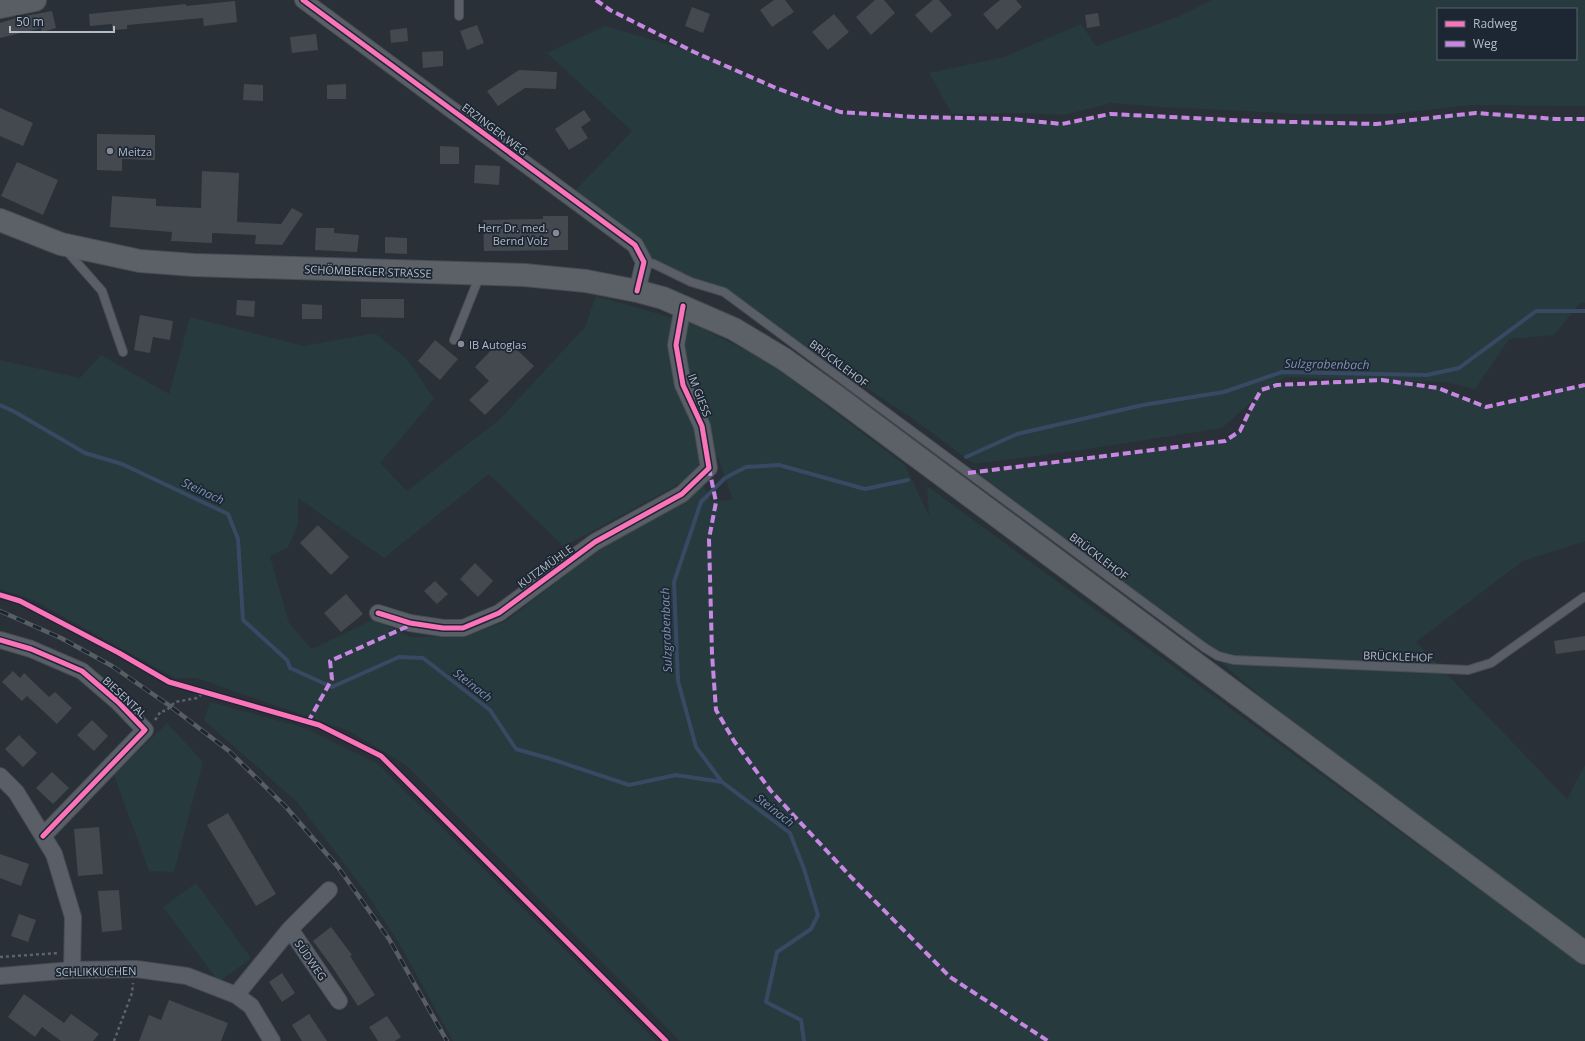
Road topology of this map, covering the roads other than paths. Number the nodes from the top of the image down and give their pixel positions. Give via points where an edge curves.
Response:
1 (35, 0) edge
2 (303, 0) edge
3 (459, 0) edge
4 (0, 7) edge
5 (459, 16) dead end
6 (0, 220) edge
7 (60, 244) junction
8 (644, 262) junction
9 (480, 274) junction
10 (636, 291) junction
11 (683, 306) junction
12 (454, 340) dead end
13 (123, 352) dead end
14 (709, 468) joint
15 (1584, 597) dead end
16 (378, 613) dead end
17 (0, 640) edge
18 (0, 776) edge
19 (43, 836) junction
20 (329, 890) dead end
21 (290, 929) junction
22 (1585, 953) edge
23 (72, 970) junction
24 (0, 976) edge
25 (236, 995) junction
26 (339, 1001) dead end
27 (272, 1041) edge

1 - 4 street
2 - 8 street, ERZINGER WEG via 635,245
3 - 5 lane
6 - 7 main road, SCHÖMBERGER STRASSE
7 - 9 main road, SCHÖMBERGER STRASSE via 140,261 194,265
7 - 13 lane via 102,291
8 - 10 street
8 - 15 lane, BRÜCKLEHOF via 654,264 691,282 724,292 1218,656 1234,660 1468,670 1491,664
9 - 10 main road, SCHÖMBERGER STRASSE via 586,281
9 - 12 lane
10 - 11 main road, SCHÖMBERGER STRASSE
11 - 14 street, IM GIESS via 676,345 683,385 702,426
11 - 22 main road, SCHÖMBERGER STRASSE via 734,329 784,359 837,397
14 - 16 street, KUTZMÜHLE via 682,494 596,542 499,613 463,628 410,623
17 - 19 street, BIESENTAL via 31,649 82,671 145,730
18 - 19 street via 16,792
19 - 23 street via 54,854 73,917
20 - 21 street
21 - 25 street, SÜDWEG
21 - 26 street, SÜDWEG
23 - 24 street, SCHLIKKUCHEN
23 - 25 street, SCHLIKKUCHEN via 136,969 187,976
25 - 27 street, SCHLIKKUCHEN via 251,1006

